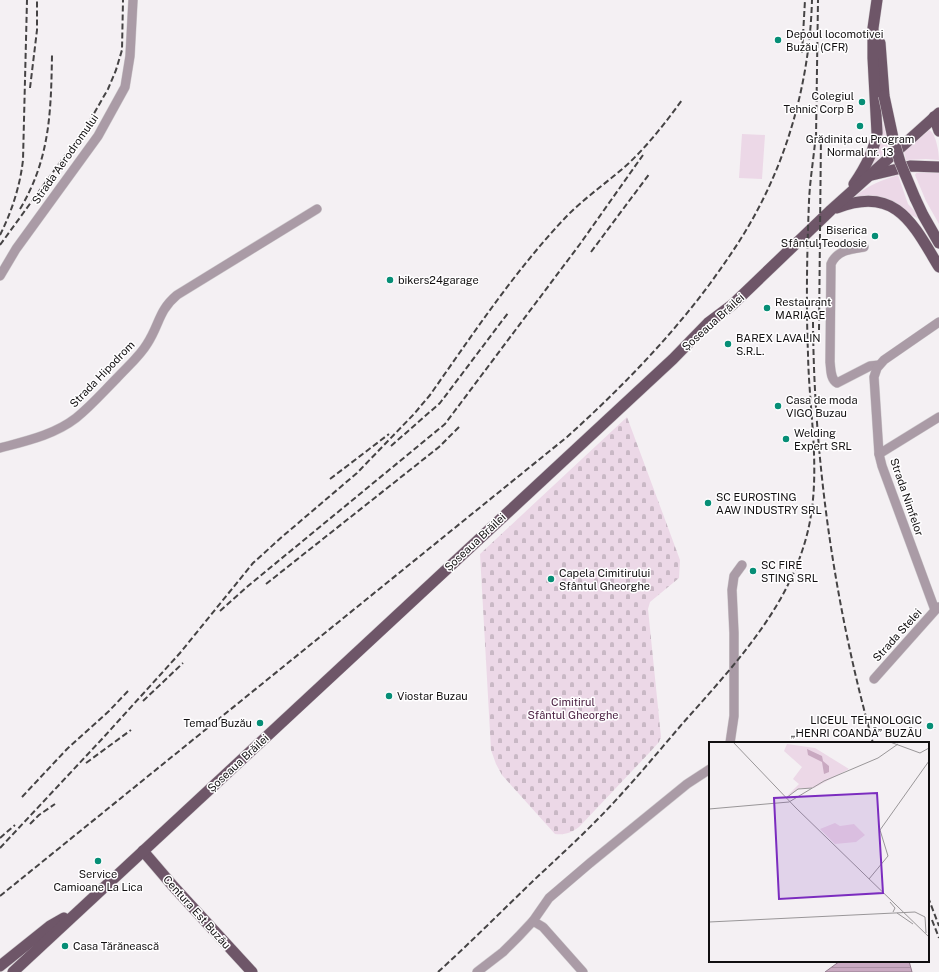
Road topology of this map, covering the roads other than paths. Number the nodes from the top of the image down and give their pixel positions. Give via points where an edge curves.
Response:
1 (133, 0) edge
2 (878, 0) edge
3 (936, 115) edge
4 (939, 131) edge
5 (939, 167) edge
6 (870, 175) junction
7 (317, 209) dead end
8 (831, 210) junction
9 (939, 243) edge
10 (864, 247) dead end
11 (939, 267) edge
12 (0, 276) edge
13 (939, 322) edge
14 (879, 365) junction
15 (939, 417) edge
16 (0, 448) edge
17 (879, 454) junction
18 (742, 565) dead end
19 (937, 608) edge
20 (874, 679) dead end
21 (730, 742) edge
22 (709, 770) edge
23 (143, 851) junction
24 (74, 914) junction
25 (534, 921) junction
26 (0, 966) edge
27 (13, 972) edge
28 (252, 972) edge
29 (477, 972) edge
30 (583, 972) edge

1 - 12 street, Strada Aerodromului via 130,56 125,87 98,136 16,249
2 - 8 main road via 873,38 876,140 863,171
2 - 9 main road, bridge via 884,96 893,138 914,198
3 - 4 main road
3 - 6 main road, Șoseaua Brăilei
5 - 6 main road via 910,166
6 - 8 main road, Șoseaua Brăilei
7 - 16 street, Strada Hipodrom via 177,295 161,314 138,356 76,418 42,436
8 - 11 main road via 858,201 879,202 892,207 911,222
8 - 23 main road, Șoseaua Brăilei via 732,305 708,323
10 - 14 street via 843,251 831,264 832,377 837,383 870,366
13 - 14 street
14 - 17 street, Strada Nimfelor via 874,377
15 - 17 street
17 - 19 street, Strada Nimfelor
18 - 21 street via 734,576 732,590 734,716
19 - 20 street, Strada Stelei
22 - 25 street via 687,784 590,863 550,898
23 - 24 main road, Șoseaua Brăilei
23 - 28 main road, Centura Est Buzău
24 - 26 main road via 50,926
24 - 27 main road, Șoseaua Brăilei
25 - 29 street via 503,952
25 - 30 street via 543,927

